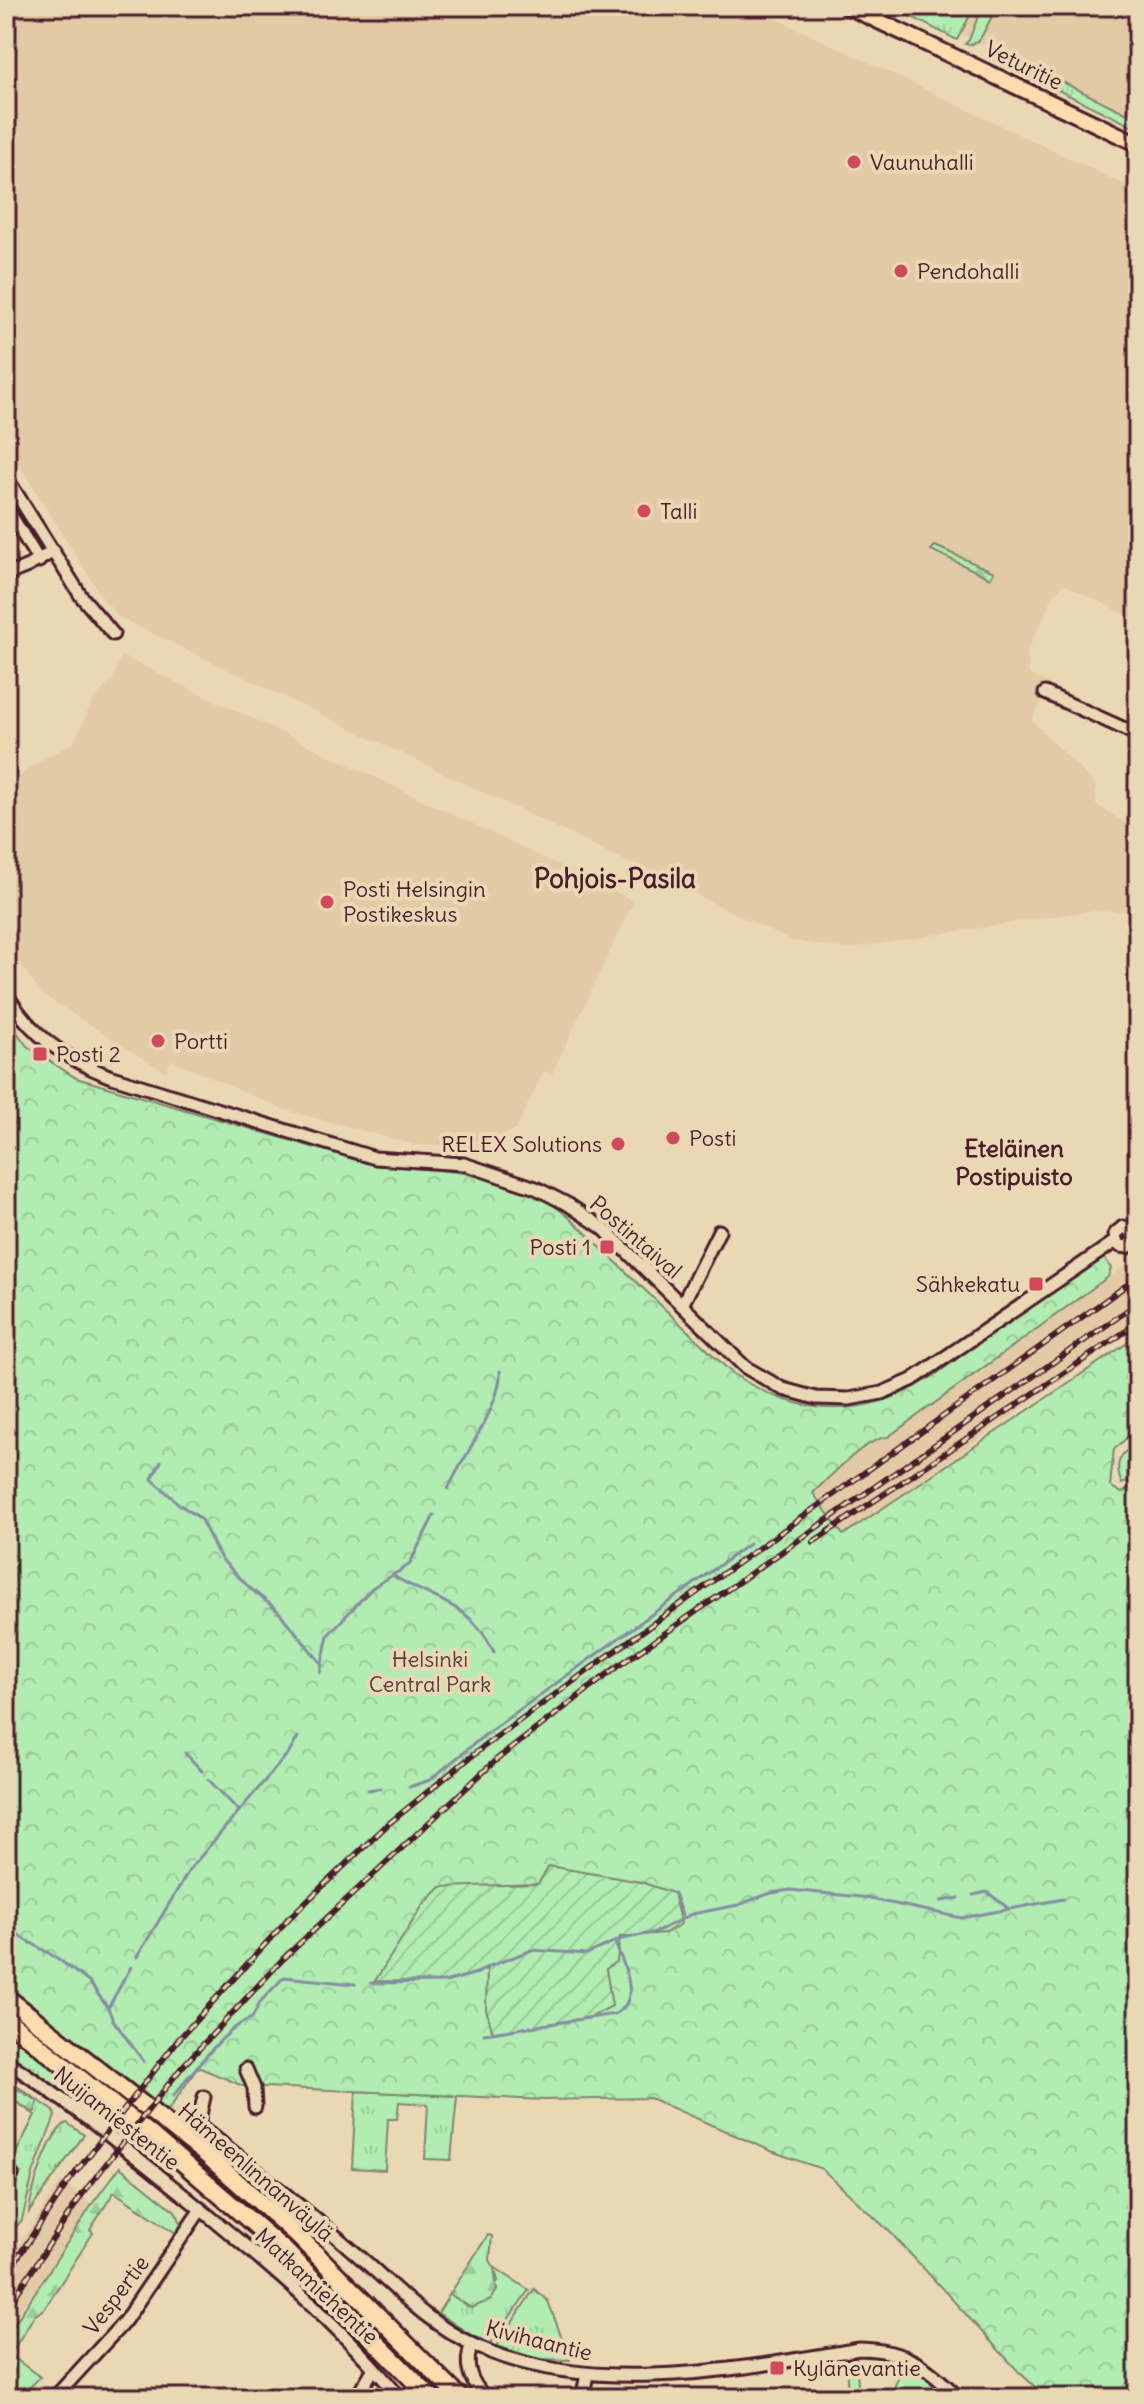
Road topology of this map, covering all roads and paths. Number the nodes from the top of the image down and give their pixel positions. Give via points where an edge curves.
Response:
1 (847, 6) edge
2 (1138, 144) edge
3 (6, 477) edge
4 (6, 507) edge
5 (54, 551) junction
6 (39, 561) junction
7 (6, 575) edge
8 (113, 634) dead end
9 (1045, 693) dead end
10 (1138, 735) edge
11 (6, 993) edge
12 (719, 1231) dead end
13 (1136, 1239) edge
14 (682, 1305) junction
15 (6, 1997) edge
16 (6, 2019) edge
17 (6, 2061) edge
18 (246, 2069) dead end
19 (204, 2097) dead end
20 (255, 2107) dead end
21 (12, 2175) dead end
22 (6, 2187) edge
23 (201, 2209) junction
24 (472, 2344) junction
25 (374, 2368) junction
26 (587, 2375) junction
27 (54, 2398) edge
28 (356, 2398) edge
29 (400, 2398) edge
30 (431, 2398) edge
31 (460, 2398) edge
32 (485, 2398) edge
33 (582, 2398) edge
34 (959, 2398) edge

1 - 2 main road, Veturitie
3 - 5 street
4 - 6 street
5 - 6 street
5 - 8 street via 92,612
6 - 7 street
9 - 10 street
11 - 14 street, Postintaival via 49,1044 109,1076 375,1158 464,1164 536,1188 603,1228
12 - 14 street
13 - 14 street, Postintaival via 1128,1247 1116,1241 921,1374 866,1396 816,1398 783,1389 745,1367
15 - 31 highway, Hämeenlinnanväylä via 219,2166 297,2235
16 - 30 highway, Hämeenlinnanväylä via 284,2250
17 - 23 street, Nuijamiestentie
18 - 20 street
19 - 24 street, Kivihaantie via 198,2124 426,2315
21 - 22 street
23 - 25 street, Matkamiehentie via 294,2287
23 - 27 street, Vespertie via 124,2322
24 - 26 street, Kivihaantie
24 - 32 street via 468,2369
25 - 28 street
25 - 29 street, Matkamiehentie
26 - 33 street
26 - 34 street, Kivihaantie via 694,2371 877,2349 918,2362

